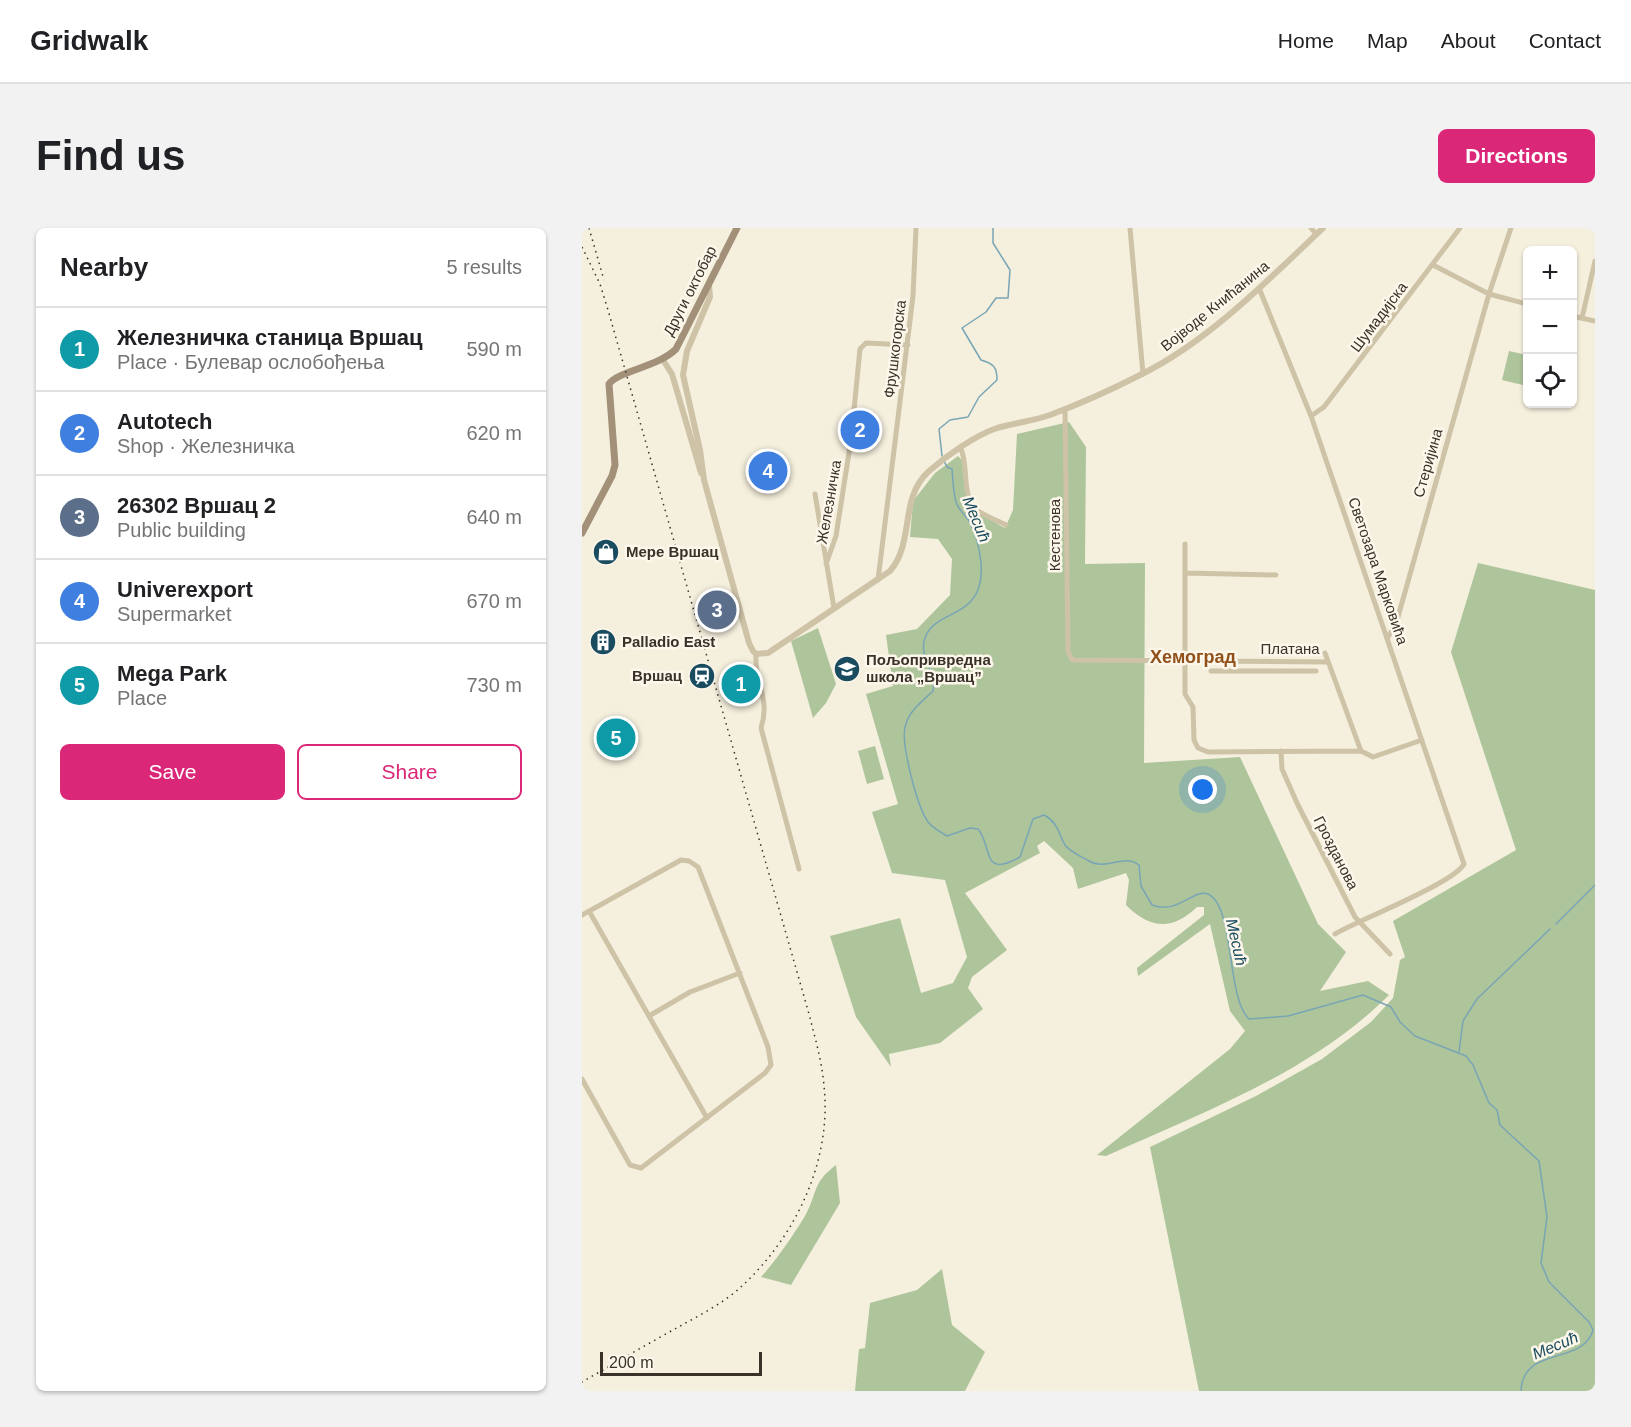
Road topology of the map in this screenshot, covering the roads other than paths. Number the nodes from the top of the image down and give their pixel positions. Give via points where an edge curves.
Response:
1 (737, 228) edge
2 (916, 228) edge
3 (1130, 228) edge
4 (1323, 228) edge
5 (1460, 228) edge
6 (1511, 228) edge
7 (1313, 230) edge
8 (1595, 261) edge
9 (1433, 265) junction
10 (709, 285) junction
11 (1259, 288) junction
12 (1489, 294) junction
13 (1523, 303) edge
14 (1577, 317) edge
15 (1582, 318) junction
16 (1595, 321) edge
17 (908, 345) junction
18 (663, 360) junction
19 (1143, 374) junction
20 (1065, 409) junction
21 (1311, 416) junction
22 (698, 439) junction
23 (692, 446) junction
24 (961, 449) junction
25 (702, 459) junction
26 (704, 480) junction
27 (815, 494) dead end
28 (1006, 525) dead end
29 (582, 533) edge
30 (1185, 544) dead end
31 (826, 564) junction
32 (1185, 573) junction
33 (1276, 574) dead end
34 (878, 580) junction
35 (834, 608) junction
36 (1388, 637) junction
37 (1325, 653) dead end
38 (756, 654) junction
39 (1072, 660) joint
40 (1185, 661) junction
41 (1282, 661) junction
42 (1328, 662) junction
43 (1211, 671) dead end
44 (1282, 671) junction
45 (1316, 671) dead end
46 (1422, 740) junction
47 (1281, 751) junction
48 (1361, 751) junction
49 (799, 869) dead end
50 (589, 912) junction
51 (582, 915) edge
52 (1360, 920) junction
53 (1335, 934) dead end
54 (1390, 954) dead end
55 (740, 973) junction
56 (649, 1016) junction
57 (582, 1079) edge
58 (707, 1118) junction

1 - 10 main road, Други октобар
2 - 17 street, Фрушкогорска
3 - 19 street
4 - 7 street, Војводе Книћанина
5 - 9 street, Шумадијска
6 - 12 street, Стеријина
7 - 11 street, Војводе Книћанина
8 - 15 street
9 - 12 street
9 - 21 street, Шумадијска via 1324,407
10 - 18 main road, Други октобар via 680,344
10 - 22 street via 706,307 683,368
11 - 19 street, Војводе Книћанина via 1175,356
11 - 21 street, Светозара Марковића
12 - 13 street
12 - 36 street, Стеријина via 1396,624
14 - 15 street
15 - 16 street
17 - 31 street, Железничка via 866,343 860,349 836,536
17 - 34 street, Фрушкогорска
18 - 23 street via 672,374
18 - 29 main road, Други октобар via 616,377 609,384 615,465
19 - 20 street, Војводе Книћанина
20 - 24 street, Војводе Книћанина via 996,429
20 - 39 street, Кестенова via 1068,651
21 - 36 street, Светозара Марковића
22 - 23 street
22 - 25 street
23 - 25 street
23 - 26 street
24 - 28 street via 976,509
24 - 34 street, Војводе Книћанина via 918,483 912,493 898,562
25 - 26 street
26 - 38 street via 749,643
27 - 31 street
30 - 32 street
31 - 35 street
32 - 33 street
32 - 40 street
34 - 35 street, Војводе Книћанина
35 - 38 street, Војводе Книћанина via 768,653
36 - 46 street, Светозара Марковића
37 - 42 street
38 - 49 street via 766,706 761,728
39 - 40 street, Платана
40 - 41 street, Платана
40 - 47 street via 1185,696 1193,707 1194,740 1200,750
41 - 42 street, Платана
41 - 44 street
42 - 48 street
43 - 44 street
44 - 45 street
46 - 48 street via 1378,756 1370,757
46 - 52 street, Светозара Марковића via 1463,866 1428,889
47 - 48 street
47 - 52 street, Грозданова via 1282,769 1296,803
50 - 51 street
50 - 55 street via 673,864 689,861 698,867
50 - 56 street
52 - 53 street
52 - 54 street, Грозданова
55 - 56 street via 690,992
55 - 58 street via 771,1065
56 - 58 street
57 - 58 street via 630,1165 636,1167 641,1168

